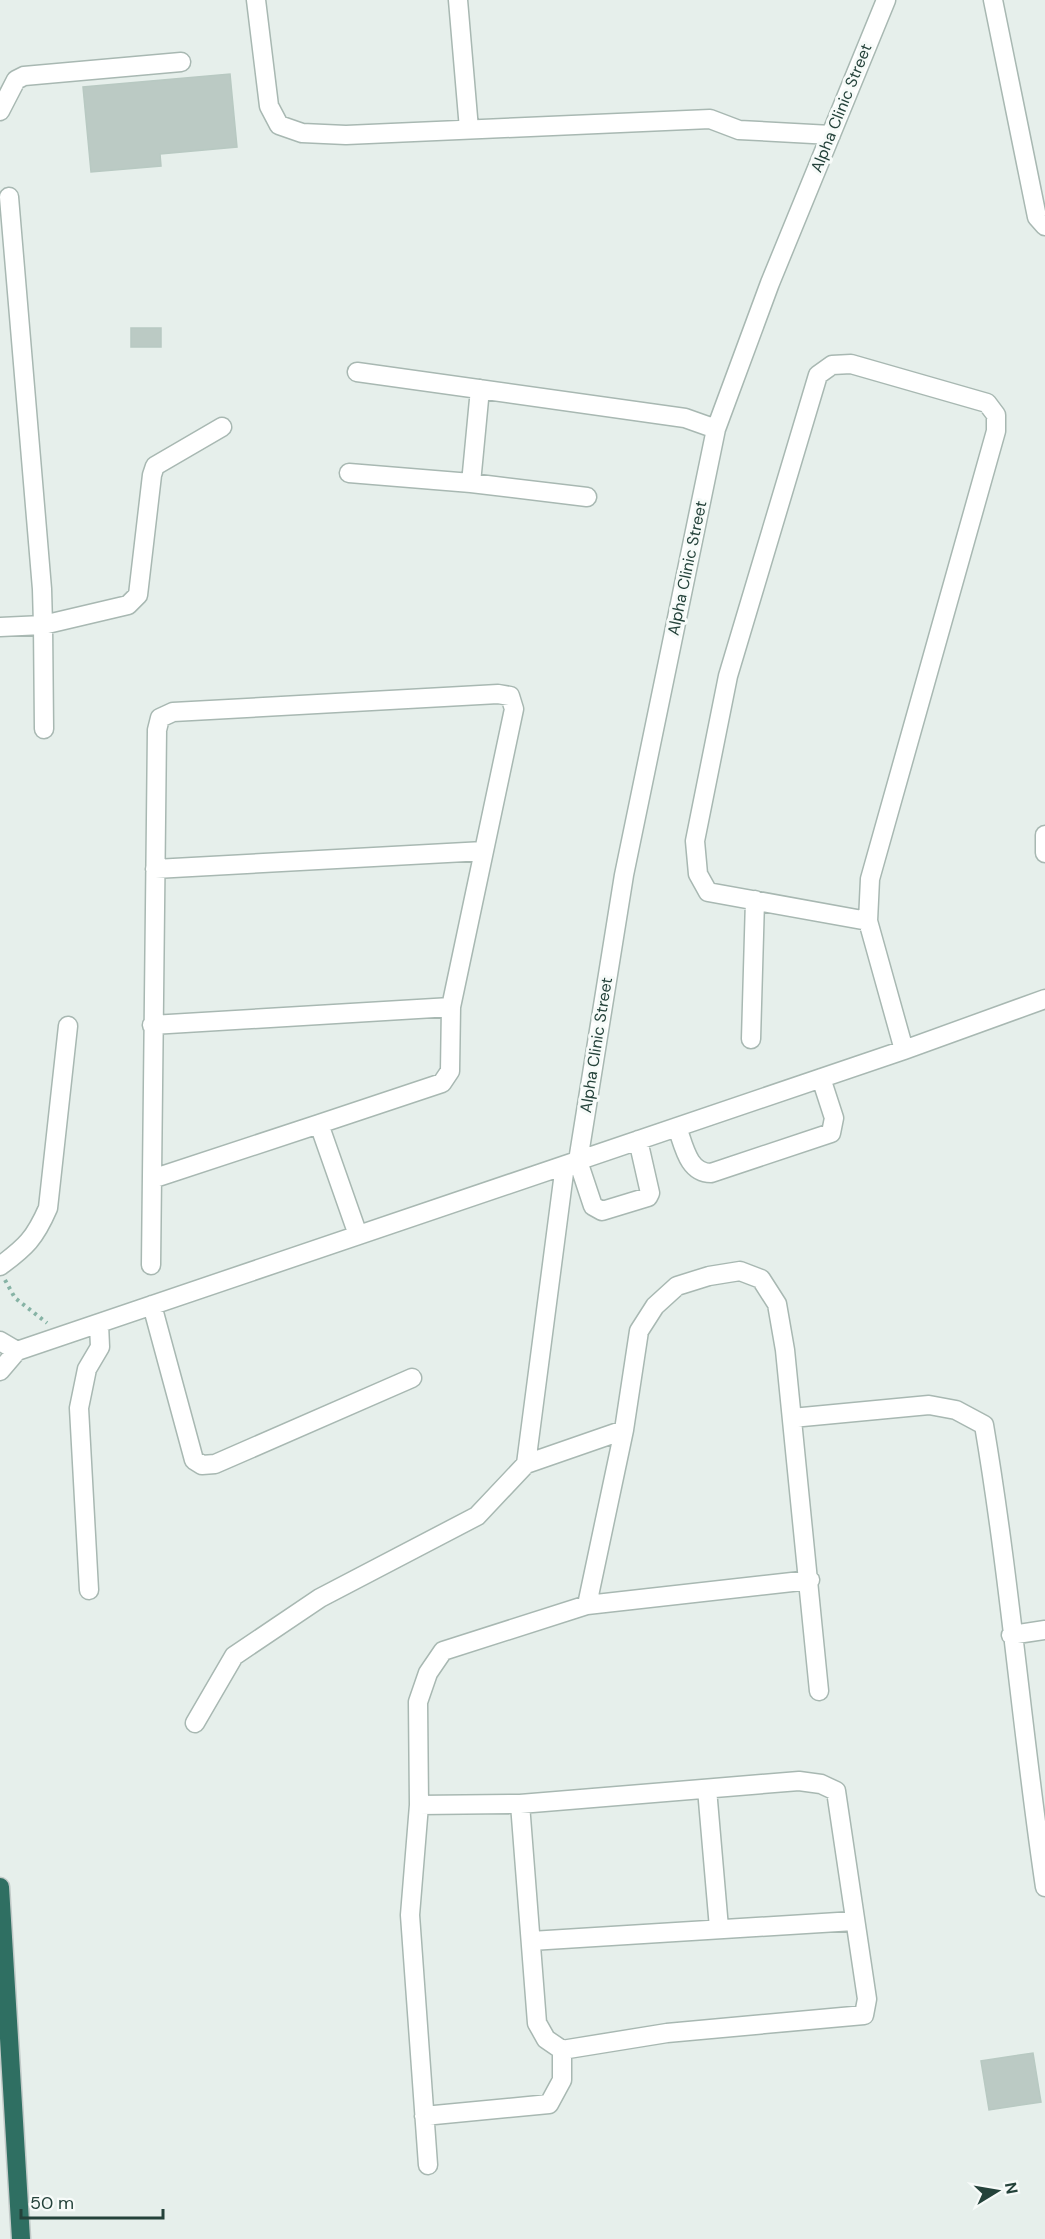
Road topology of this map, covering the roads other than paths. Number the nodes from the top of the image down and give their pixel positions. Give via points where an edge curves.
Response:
1 (256, 0) edge
2 (458, 0) edge
3 (886, 0) edge
4 (993, 0) edge
5 (181, 62) dead end
6 (0, 111) edge
7 (469, 129) junction
8 (831, 135) junction
9 (9, 197) dead end
10 (1045, 226) edge
11 (357, 372) dead end
12 (480, 389) junction
13 (222, 427) dead end
14 (716, 429) junction
15 (350, 473) dead end
16 (471, 483) junction
17 (587, 497) dead end
18 (43, 625) junction
19 (0, 627) edge
20 (44, 729) dead end
21 (1045, 835) edge
22 (484, 851) junction
23 (1045, 853) edge
24 (155, 869) junction
25 (755, 900) junction
26 (868, 921) junction
27 (1045, 999) edge
28 (451, 1007) junction
29 (153, 1025) junction
30 (68, 1026) dead end
31 (751, 1039) dead end
32 (904, 1050) junction
33 (821, 1078) junction
34 (320, 1124) junction
35 (676, 1127) junction
36 (638, 1140) junction
37 (571, 1163) junction
38 (152, 1179) junction
39 (358, 1235) junction
40 (151, 1264) dead end
41 (0, 1265) edge
42 (152, 1305) junction
43 (99, 1324) junction
44 (0, 1341) edge
45 (17, 1352) junction
46 (0, 1371) edge
47 (412, 1378) dead end
48 (792, 1418) junction
49 (624, 1430) junction
50 (526, 1464) junction
51 (810, 1580) junction
52 (89, 1590) dead end
53 (587, 1605) junction
54 (1045, 1630) edge
55 (1011, 1635) junction
56 (819, 1691) dead end
57 (195, 1724) dead end
58 (707, 1789) junction
59 (520, 1804) junction
60 (419, 1805) junction
61 (1041, 1833) edge
62 (0, 1887) edge
63 (1045, 1887) edge
64 (854, 1921) junction
65 (719, 1928) junction
66 (531, 1941) junction
67 (562, 2050) junction
68 (424, 2116) junction
69 (428, 2165) dead end
70 (21, 2239) edge

1 - 7 street via 268,106 279,125 302,133 346,135
2 - 7 street
3 - 8 street, Alpha Clinic Street
4 - 10 street via 1037,217
5 - 6 street via 24,76 16,80
7 - 8 street via 710,119 739,130
8 - 14 street, Alpha Clinic Street
9 - 18 street
11 - 12 street
12 - 14 street via 685,418
12 - 16 street
13 - 18 street via 155,466 138,595 128,605
14 - 37 street, Alpha Clinic Street via 624,875
15 - 16 street
16 - 17 street
18 - 19 street
18 - 20 street
21 - 23 street
22 - 24 street
22 - 24 street via 514,709 510,696 498,694 172,712 160,718
22 - 28 street
24 - 29 street
25 - 26 street
25 - 26 street via 708,892 698,874 695,841 728,676 818,375 832,365 851,364 987,403 996,415 996,431 870,879
25 - 31 street
26 - 32 street
27 - 32 street
28 - 29 street
28 - 34 street via 450,1071 442,1083
29 - 38 street
30 - 41 street via 48,1208 25,1247
32 - 33 street
33 - 35 street
33 - 35 street via 834,1118 831,1133 702,1173 693,1168
34 - 38 street
34 - 39 street
35 - 36 street
36 - 37 street
36 - 37 street via 648,1197 598,1210
37 - 39 street
37 - 50 street, Alpha Clinic Street
38 - 40 street
39 - 42 street
42 - 43 street
42 - 47 street via 194,1460 202,1465 215,1464
43 - 45 street
43 - 52 street via 99,1347 87,1370 79,1408
44 - 45 street
45 - 46 street
48 - 49 street via 777,1304 761,1278 740,1271 677,1286 655,1306 639,1331
48 - 51 street
48 - 55 street via 929,1405 956,1410 984,1425 1000,1520
49 - 50 street
49 - 53 street
50 - 57 street via 477,1516 320,1598 234,1656
51 - 53 street
51 - 56 street
53 - 60 street via 443,1651 428,1673 418,1702
54 - 55 street
55 - 61 street
58 - 59 street
58 - 64 street via 799,1782 821,1784 836,1791
58 - 65 street
59 - 60 street
59 - 66 street
60 - 68 street via 410,1915
61 - 63 street
62 - 70 highway
64 - 65 street
64 - 67 street via 867,1999 864,2015 667,2033
65 - 66 street
66 - 67 street via 537,2023 546,2039
67 - 68 street via 562,2080 549,2104
68 - 69 street

